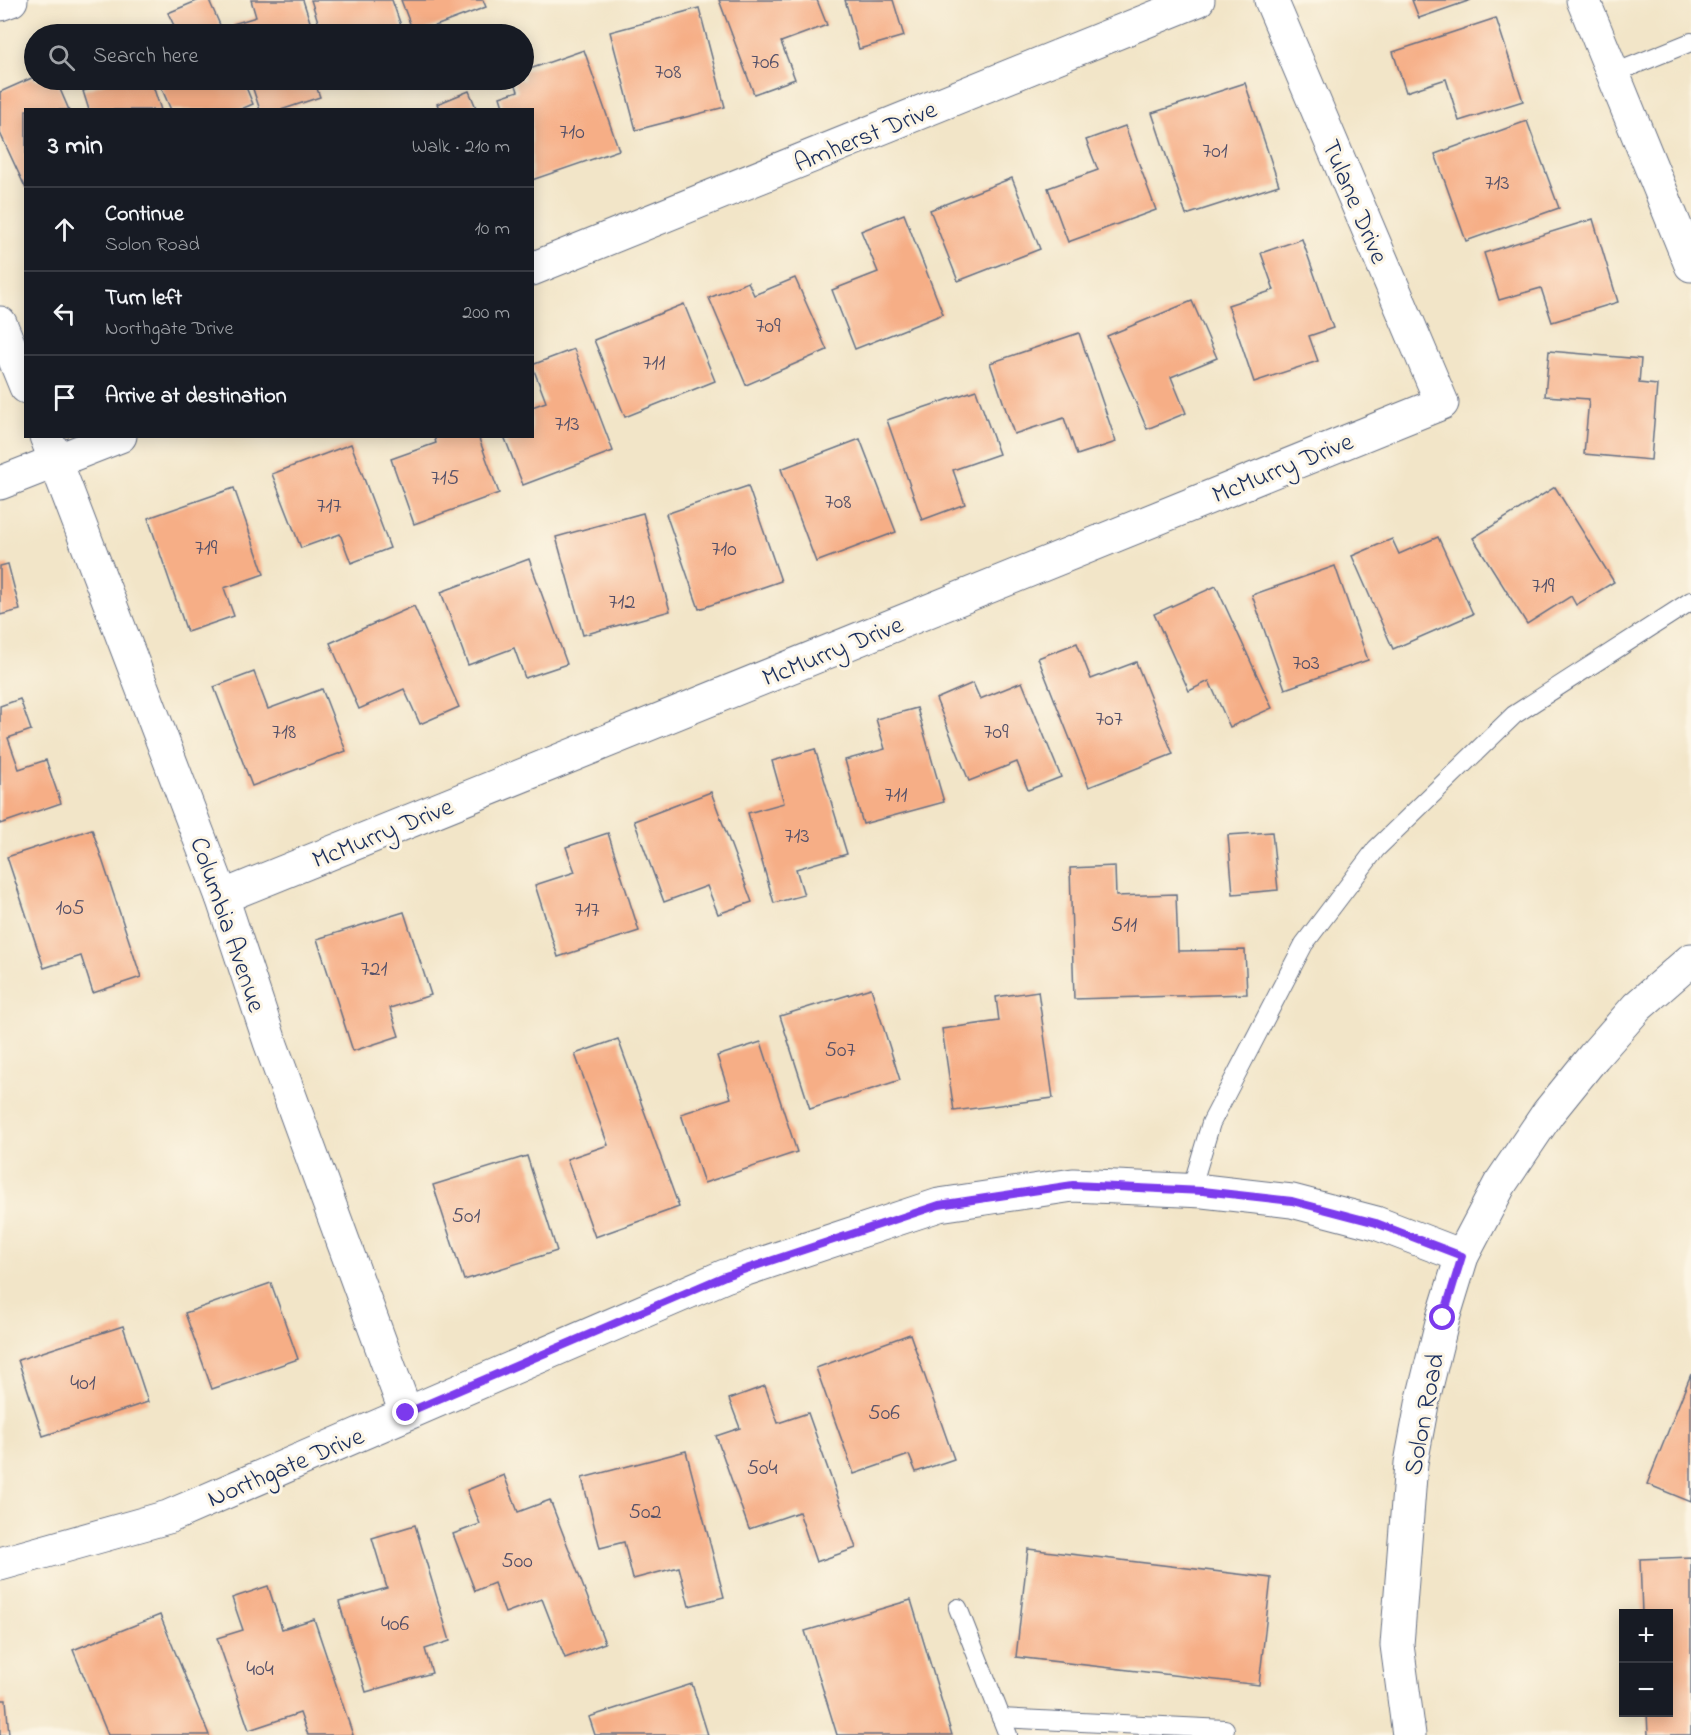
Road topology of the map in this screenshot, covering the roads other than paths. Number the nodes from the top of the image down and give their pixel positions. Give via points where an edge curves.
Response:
1 (11, 0) edge
2 (1198, 0) edge
3 (1270, 0) edge
4 (1583, 0) edge
5 (0, 4) edge
6 (1691, 42) edge
7 (1612, 74) junction
8 (1691, 265) edge
9 (534, 268) edge
10 (0, 323) edge
11 (24, 382) edge
12 (1442, 402) joint
13 (109, 438) edge
14 (51, 449) edge
15 (0, 483) edge
16 (1691, 601) edge
17 (222, 897) junction
18 (1691, 960) edge
19 (1191, 1190) junction
20 (1462, 1256) junction
21 (406, 1413) junction
22 (0, 1564) edge
23 (958, 1608) dead end
24 (1001, 1718) junction
25 (1226, 1729) dead end
26 (1008, 1735) edge
27 (1409, 1735) edge

1 - 5 street
2 - 9 street, Amherst Drive
3 - 12 street, Tulane Drive
4 - 7 street
6 - 7 lane
7 - 8 street
10 - 11 street
12 - 17 street, McMurry Drive
13 - 14 street
14 - 15 street
14 - 17 street, Columbia Avenue
16 - 19 lane via 1514,715 1376,849 1304,944 1211,1123
17 - 21 street, Columbia Avenue via 270,1042
18 - 20 street, Solon Road via 1637,1007 1548,1113 1500,1184
19 - 20 street, Northgate Drive via 1292,1201 1376,1223
19 - 21 street, Northgate Drive via 1073,1185 939,1205 725,1276
20 - 27 street, Solon Road via 1440,1328 1412,1463 1397,1645
21 - 22 street, Northgate Drive via 168,1517
23 - 24 lane
24 - 25 lane
24 - 26 lane

